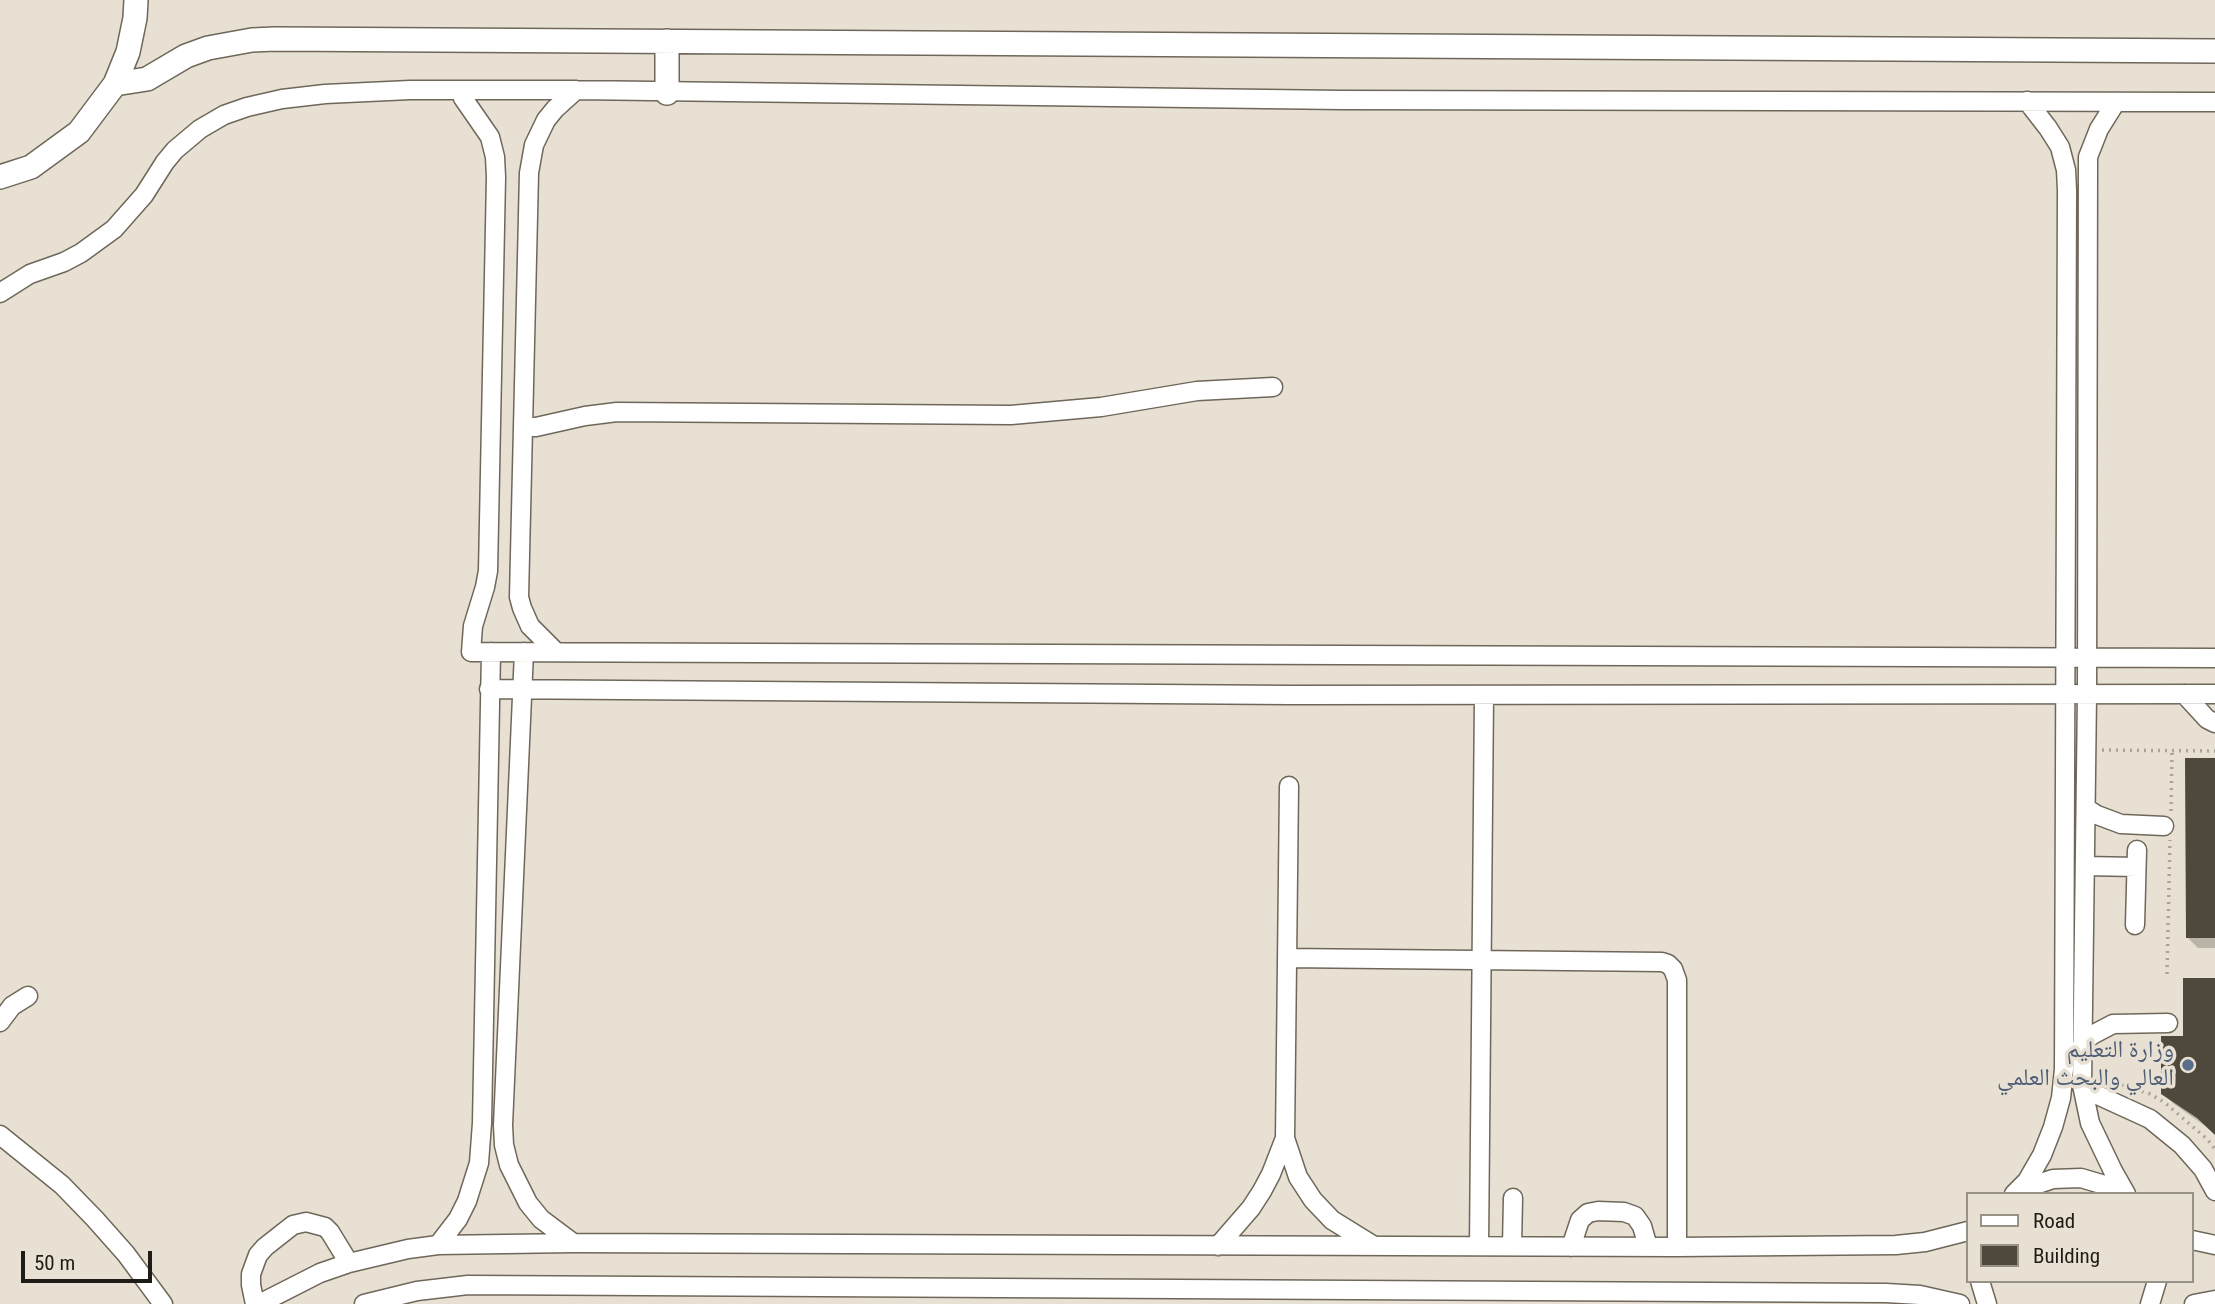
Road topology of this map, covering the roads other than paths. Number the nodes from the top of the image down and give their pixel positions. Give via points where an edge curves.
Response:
1 (136, 0) edge
2 (667, 41) junction
3 (2215, 51) edge
4 (115, 85) junction
5 (576, 90) junction
6 (461, 91) junction
7 (667, 93) junction
8 (2027, 101) junction
9 (2116, 102) junction
10 (2215, 103) edge
11 (0, 177) edge
12 (0, 293) edge
13 (1273, 387) dead end
14 (523, 427) junction
15 (491, 652) junction
16 (524, 652) junction
17 (556, 652) junction
18 (2066, 656) junction
19 (2087, 657) junction
20 (2215, 657) edge
21 (489, 689) junction
22 (524, 689) junction
23 (2184, 694) junction
24 (2215, 694) edge
25 (1484, 695) junction
26 (2066, 695) junction
27 (2087, 695) junction
28 (2215, 723) edge
29 (1289, 786) dead end
30 (2086, 807) junction
31 (2168, 824) road end
32 (2085, 866) junction
33 (2135, 925) dead end
34 (1287, 958) junction
35 (1482, 960) junction
36 (28, 996) dead end
37 (0, 1022) edge
38 (2168, 1023) dead end
39 (2082, 1044) junction
40 (2082, 1086) junction
41 (0, 1135) edge
42 (1285, 1138) junction
43 (2215, 1191) edge
44 (2018, 1192) edge
45 (2019, 1192) edge
46 (2116, 1192) edge
47 (2125, 1192) edge
48 (1513, 1198) dead end
49 (1966, 1232) edge
50 (2194, 1240) edge
51 (573, 1243) junction
52 (438, 1245) junction
53 (2215, 1245) edge
54 (1218, 1246) junction
55 (1374, 1246) junction
56 (1479, 1246) junction
57 (1512, 1246) junction
58 (1571, 1247) junction
59 (1648, 1247) junction
60 (1676, 1247) junction
61 (349, 1263) junction
62 (1981, 1283) edge
63 (2156, 1283) edge
64 (2215, 1300) edge
65 (163, 1304) edge
66 (257, 1304) edge
67 (363, 1304) edge
68 (1960, 1304) edge
69 (1987, 1304) edge
70 (2150, 1304) edge
71 (2194, 1304) edge

1 - 4 main road via 128,52
2 - 3 main road
2 - 4 main road via 252,40 208,48 147,79
2 - 7 main road
4 - 11 main road via 79,132 31,167
5 - 6 street
5 - 7 street
5 - 14 street via 546,120 531,159
6 - 12 street via 325,94 282,99 224,115 175,150 130,213 96,243 64,262 16,280
6 - 15 street via 490,137 495,157 488,571 471,652
7 - 8 street
8 - 9 street
8 - 18 street via 2060,147 2066,170
9 - 10 street
9 - 19 street via 2088,158
13 - 14 street via 1197,391 1101,407 1011,415 617,412
14 - 17 street via 520,597 530,625
15 - 16 street
15 - 21 street
16 - 17 street
16 - 22 street
17 - 18 street
18 - 19 street
18 - 26 street
19 - 20 street
19 - 27 street
21 - 22 street
21 - 52 street via 479,1163 467,1201
22 - 25 street
22 - 51 street via 504,1145 528,1203
23 - 24 street
23 - 27 street
23 - 28 street
25 - 26 street
25 - 35 street
26 - 27 street
26 - 44 street via 2064,1069 2049,1136
27 - 30 street
29 - 34 street
30 - 31 street via 2121,824
30 - 32 street
32 - 33 street via 2136,859
32 - 39 street
34 - 35 street
34 - 42 street
35 - 56 street
35 - 60 street via 1662,962 1673,969
36 - 37 street via 12,1006
38 - 39 street via 2112,1024
39 - 40 street
40 - 43 street via 2150,1119 2182,1145
40 - 47 street via 2090,1123
41 - 65 street via 87,1210
42 - 54 street via 1262,1191
42 - 55 street via 1298,1177 1313,1200 1332,1220
45 - 46 street via 2053,1178 2081,1178
48 - 57 street
49 - 60 street via 1906,1244
50 - 53 street
51 - 52 street
51 - 54 street
52 - 61 street
54 - 55 street
55 - 56 street
56 - 57 street
57 - 58 street
58 - 59 street
58 - 59 street via 1580,1220 1598,1211 1635,1216
59 - 60 street
61 - 66 street
61 - 66 street via 325,1227 306,1222 293,1225 258,1255 251,1274
62 - 69 street
63 - 70 street
64 - 71 street
67 - 68 street via 468,1285 1886,1293

